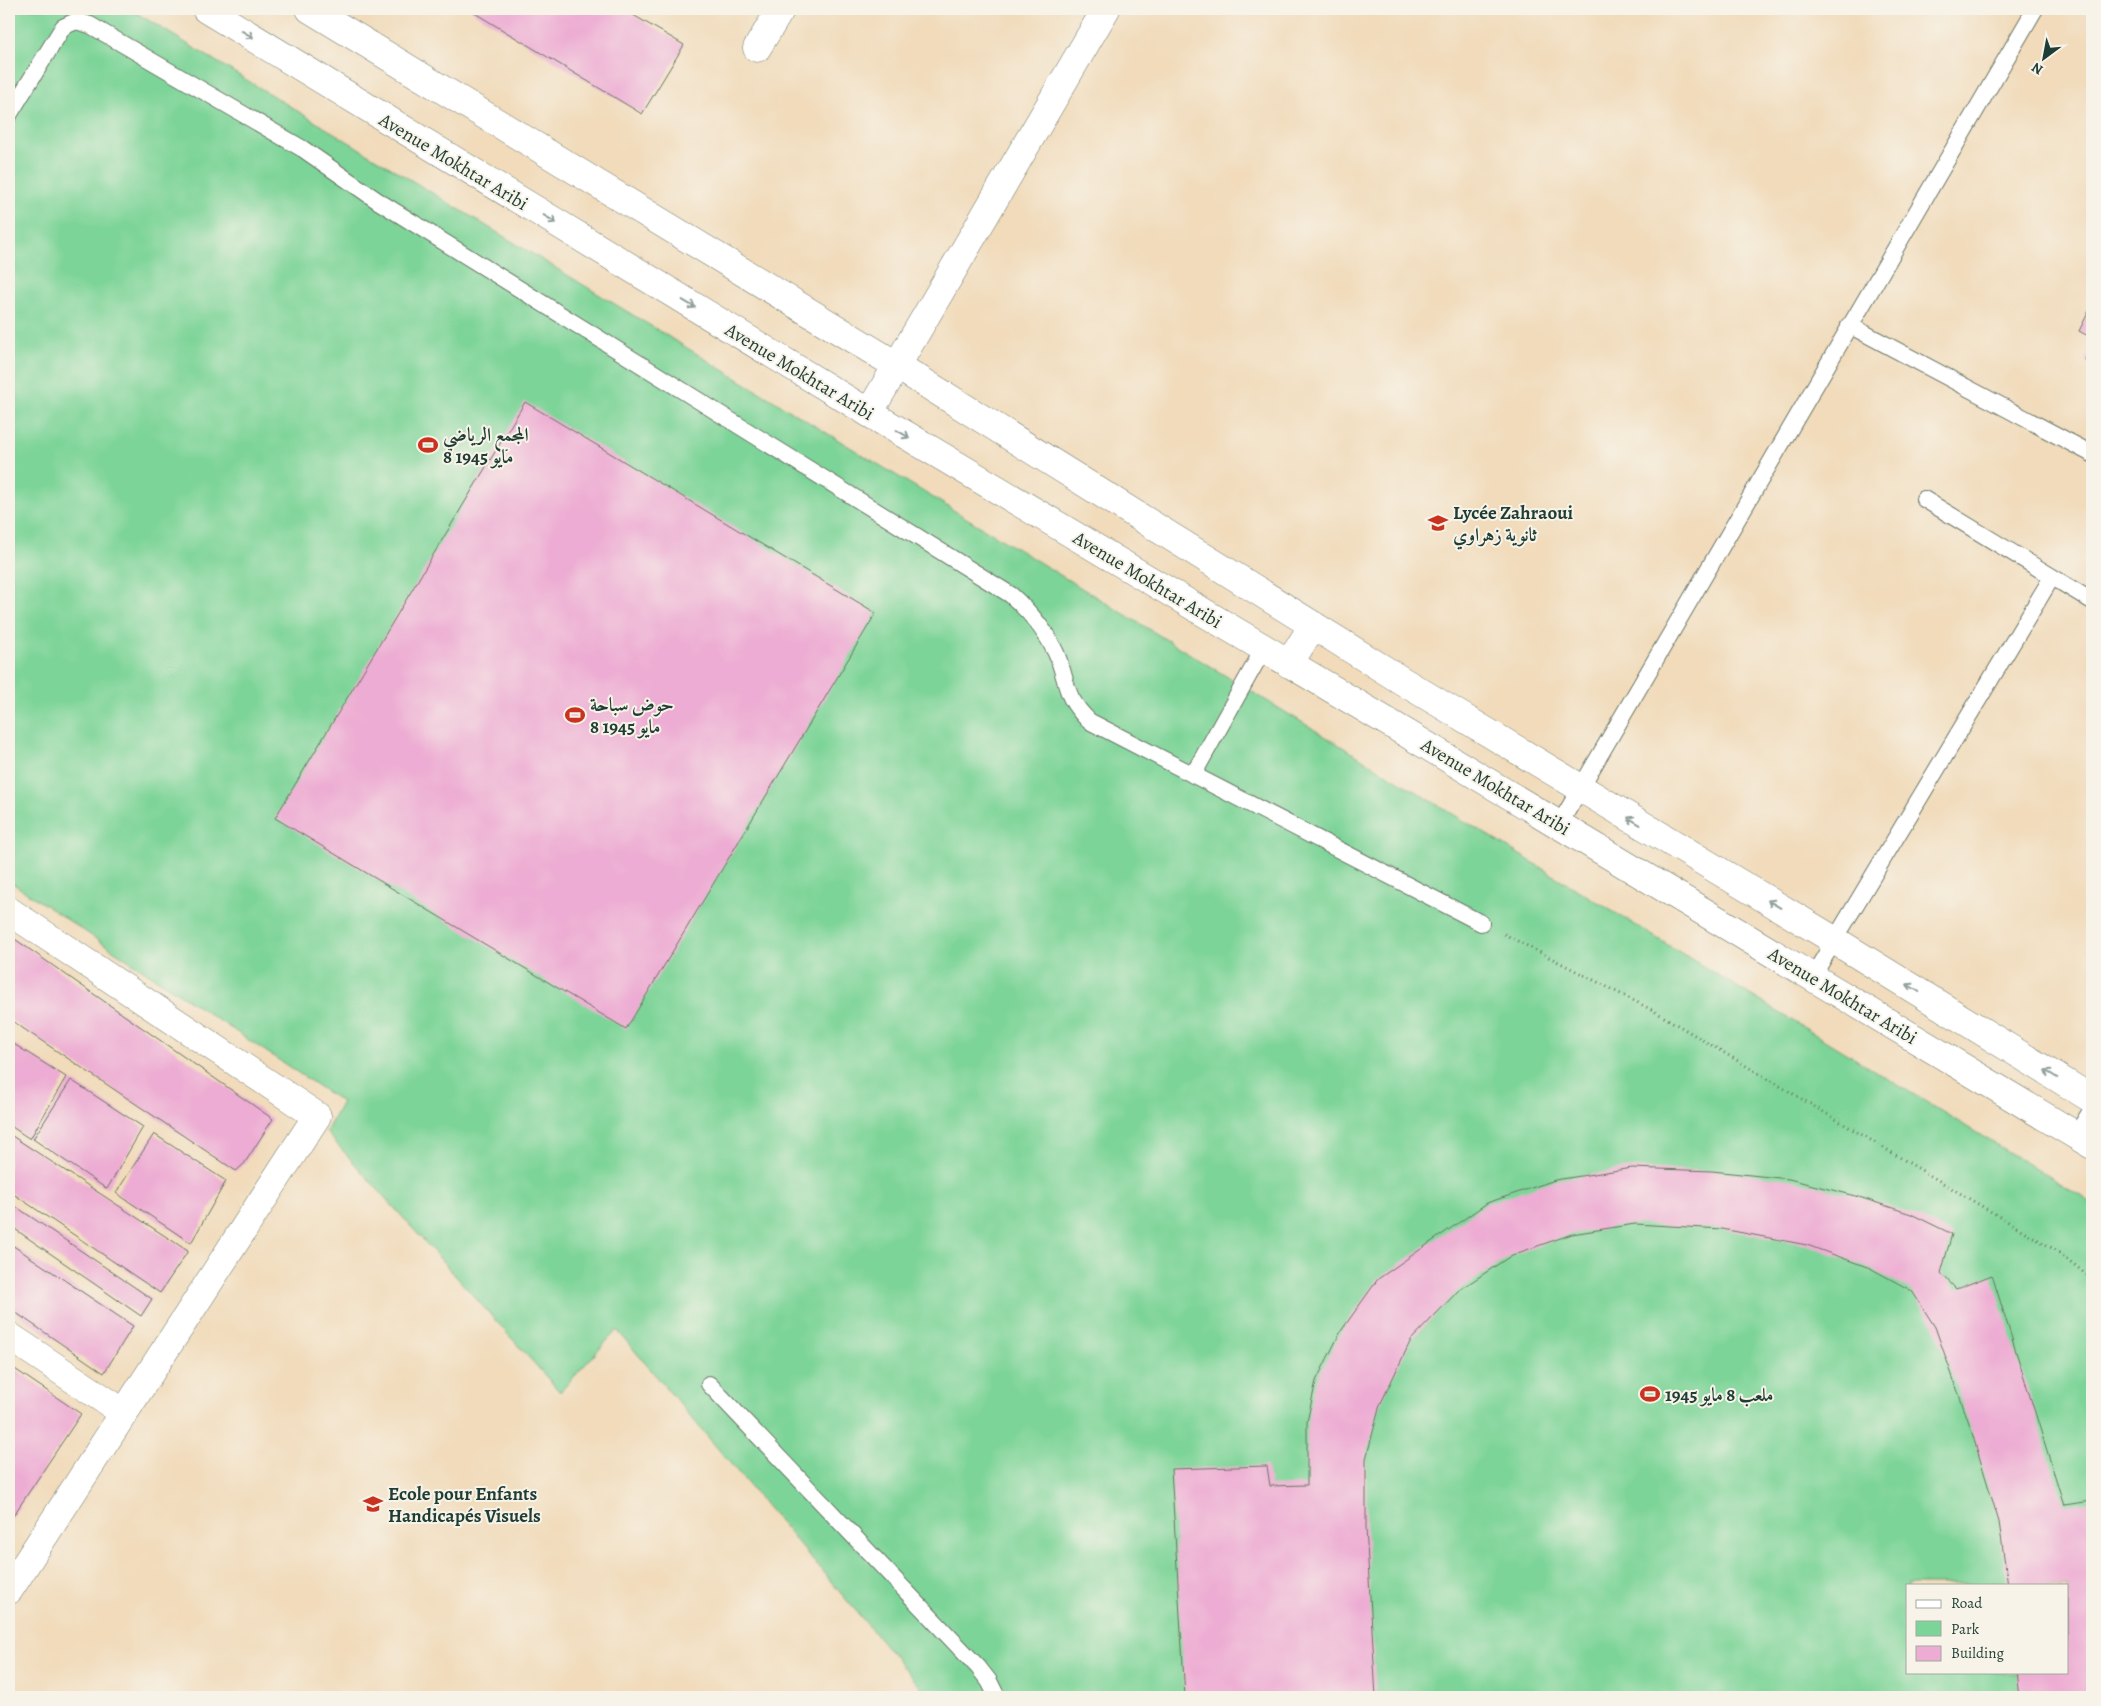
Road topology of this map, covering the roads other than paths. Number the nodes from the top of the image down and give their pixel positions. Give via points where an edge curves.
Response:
1 (206, 9) edge
2 (310, 9) edge
3 (781, 9) edge
4 (1106, 9) edge
5 (2035, 9) edge
6 (757, 48) dead end
7 (9, 114) edge
8 (1849, 325) junction
9 (896, 364) junction
10 (868, 413) junction
11 (2092, 454) edge
12 (1924, 499) dead end
13 (2052, 577) junction
14 (2092, 602) edge
15 (1313, 626) junction
16 (1264, 648) junction
17 (1289, 664) junction
18 (1193, 775) junction
19 (1579, 788) junction
20 (1559, 825) junction
21 (9, 911) edge
22 (1481, 923) road end
23 (1834, 940) junction
24 (1813, 976) junction
25 (2092, 1099) edge
26 (2092, 1109) edge
27 (2084, 1140) edge
28 (9, 1336) edge
29 (709, 1384) dead end
30 (124, 1413) junction
31 (9, 1590) edge
32 (997, 1697) edge

1 -> 10 main road, Avenue Mokhtar Aribi
2 - 9 main road
3 - 6 main road
4 - 9 main road
5 - 8 lane
7 - 18 lane via 63,27 76,21 90,25 304,148 378,201 1011,595 1045,632 1056,654 1068,695 1089,721
8 - 11 lane
8 - 19 lane
9 - 10 main road
9 - 15 main road
10 -> 16 main road, Avenue Mokhtar Aribi
12 - 13 lane
13 - 14 lane
13 - 23 lane
15 - 17 main road
15 - 19 main road
16 - 17 main road, Avenue Mokhtar Aribi
16 - 18 lane
17 - 20 main road, Avenue Mokhtar Aribi
18 - 22 lane
19 - 20 lane
23 -> 19 main road
20 - 24 main road, Avenue Mokhtar Aribi
21 - 30 main road via 317,1116
23 - 24 lane
25 -> 23 main road
24 - 27 main road, Avenue Mokhtar Aribi
26 - 27 lane
28 - 30 main road
29 - 32 lane via 978,1667
30 - 31 main road

